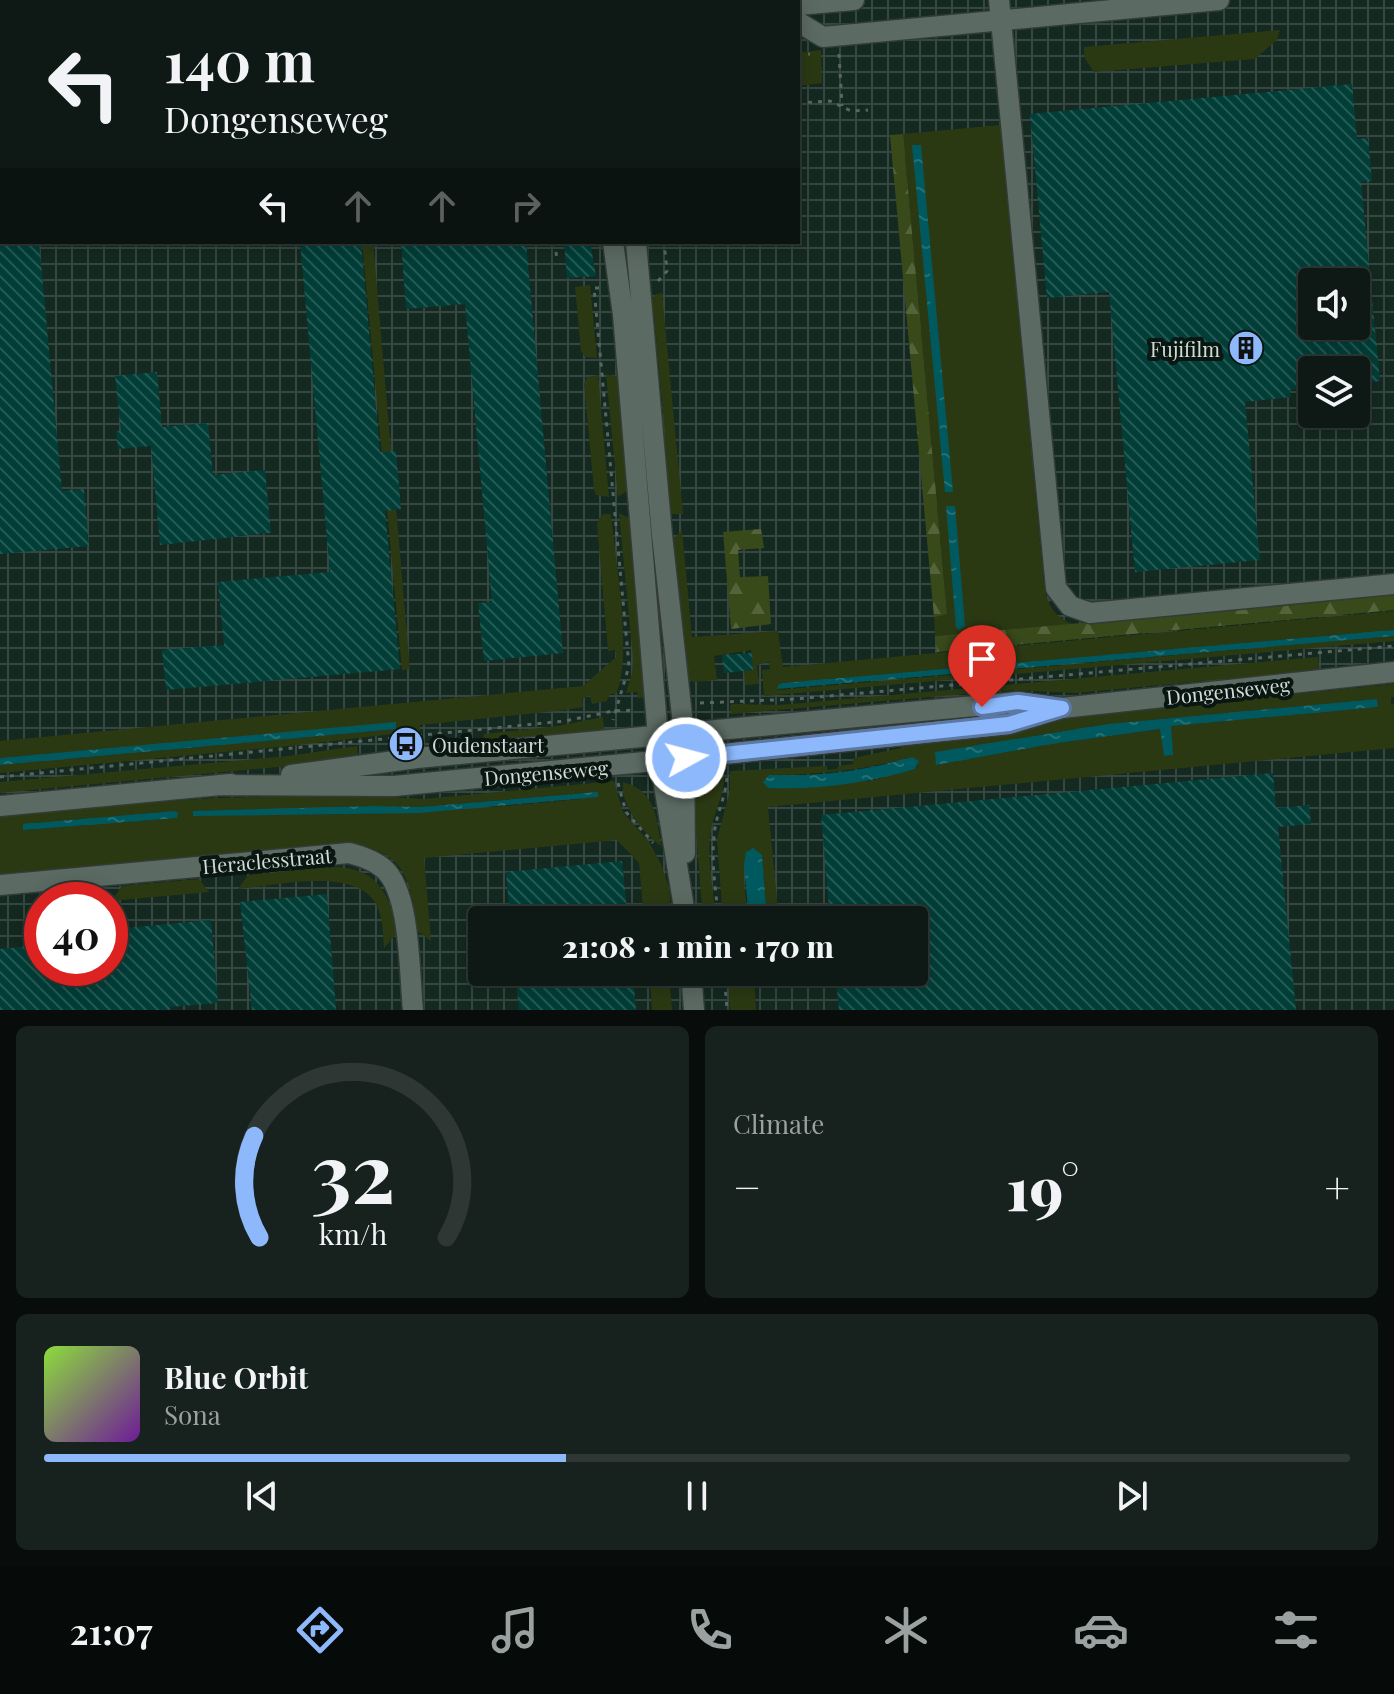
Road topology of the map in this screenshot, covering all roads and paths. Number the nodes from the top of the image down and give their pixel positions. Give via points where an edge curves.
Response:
1 (854, 0) edge
2 (1219, 0) edge
3 (800, 5) edge
4 (1000, 10) edge
5 (800, 23) edge
6 (839, 49) dead end
7 (800, 103) edge
8 (842, 106) junction
9 (868, 110) dead end
10 (555, 244) edge
11 (614, 244) edge
12 (636, 244) edge
13 (557, 261) dead end
14 (629, 285) junction
15 (1394, 584) edge
16 (1394, 672) edge
17 (721, 701) dead end
18 (1062, 708) junction
19 (723, 730) junction
20 (684, 734) junction
21 (658, 736) junction
22 (615, 741) junction
23 (726, 753) junction
24 (686, 758) junction
25 (660, 761) junction
26 (616, 765) junction
27 (219, 785) junction
28 (0, 806) edge
29 (656, 847) dead end
30 (0, 885) edge
31 (684, 906) edge
32 (685, 906) edge
33 (718, 906) edge
34 (692, 986) edge
35 (725, 986) edge
36 (413, 1010) edge
37 (694, 1010) edge
38 (727, 1010) edge

1 - 3 street
2 - 4 street
4 - 5 street via 823,37
4 - 15 street via 1056,588 1070,606 1090,613
6 - 8 path
7 - 8 path via 830,101
8 - 9 path
10 - 13 path
11 - 14 street
12 - 14 street
14 - 20 street
14 - 21 street
14 - 22 path via 594,288 629,666 613,711
16 - 18 street, Dongenseweg
17 - 19 path
18 - 19 street, Dongenseweg via 1018,702
18 - 23 street, Dongenseweg via 1009,724
19 - 20 street, Dongenseweg
20 - 21 street, Dongenseweg
20 - 24 street
21 - 22 street, Dongenseweg
21 - 25 street
22 - 27 street, Dongenseweg via 417,758
23 - 24 street, Dongenseweg
23 - 33 path via 727,786 714,833
24 - 25 street, Dongenseweg
24 - 32 street
25 - 26 street, Dongenseweg
25 - 31 street
26 - 27 street, Dongenseweg via 394,786
26 - 29 path via 626,812
27 - 28 street, Dongenseweg
30 - 36 street, Heraclesstraat via 359,856 384,869 403,903
34 - 37 street
35 - 38 path

